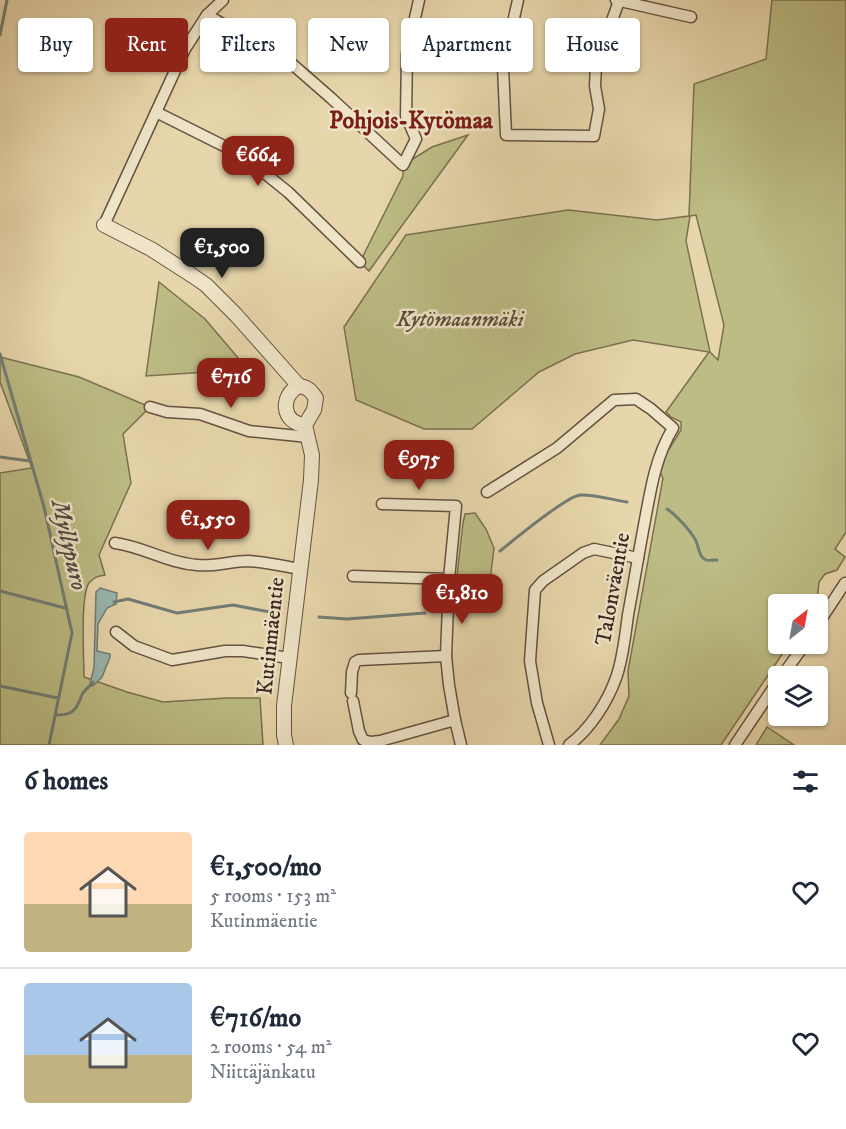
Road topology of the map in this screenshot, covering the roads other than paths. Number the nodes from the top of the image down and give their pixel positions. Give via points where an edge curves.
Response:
1 (223, 0) edge
2 (419, 0) edge
3 (518, 0) edge
4 (618, 0) edge
5 (207, 15) junction
6 (691, 17) dead end
7 (156, 111) junction
8 (104, 225) joint
9 (360, 262) dead end
10 (299, 386) junction
11 (150, 407) dead end
12 (307, 431) junction
13 (487, 492) dead end
14 (382, 504) dead end
15 (116, 543) dead end
16 (638, 558) junction
17 (300, 569) junction
18 (353, 576) dead end
19 (449, 579) junction
20 (845, 583) edge
21 (828, 609) edge
22 (116, 632) dead end
23 (446, 656) junction
24 (289, 658) junction
25 (768, 696) edge
26 (454, 720) junction
27 (286, 745) edge
28 (461, 745) edge
29 (549, 745) edge
30 (569, 745) edge
31 (735, 745) edge

1 - 5 street
2 - 5 street via 407,54 406,116 416,139 403,165 292,64
3 - 4 street via 503,67 506,135 594,136 599,109 596,65
4 - 6 street
5 - 7 street via 184,49
7 - 8 street
7 - 9 street via 242,155 288,192
8 - 10 street, Kutinmäentie via 151,249 206,285
10 - 12 street, Kutinmäentie via 306,387 316,398
10 - 12 street via 285,404 287,414
11 - 12 street via 200,414 249,431
12 - 17 street, Kutinmäentie via 312,454 311,480
13 - 16 street, Talonväentie via 557,448 614,400 636,399 673,428 656,466
14 - 19 street via 456,507
15 - 17 street via 197,566 248,561
16 - 29 street via 590,550 535,590 530,660
16 - 30 street, Talonväentie via 617,677 597,715
17 - 24 street, Kutinmäentie
18 - 19 street
19 - 23 street
20 - 21 street
22 - 24 street via 134,646 172,660 225,651
23 - 26 street
23 - 26 street via 359,660 352,672 352,698 359,731 363,740 371,742
24 - 27 street, Kutinmäentie via 284,706
25 - 31 street
26 - 28 street

